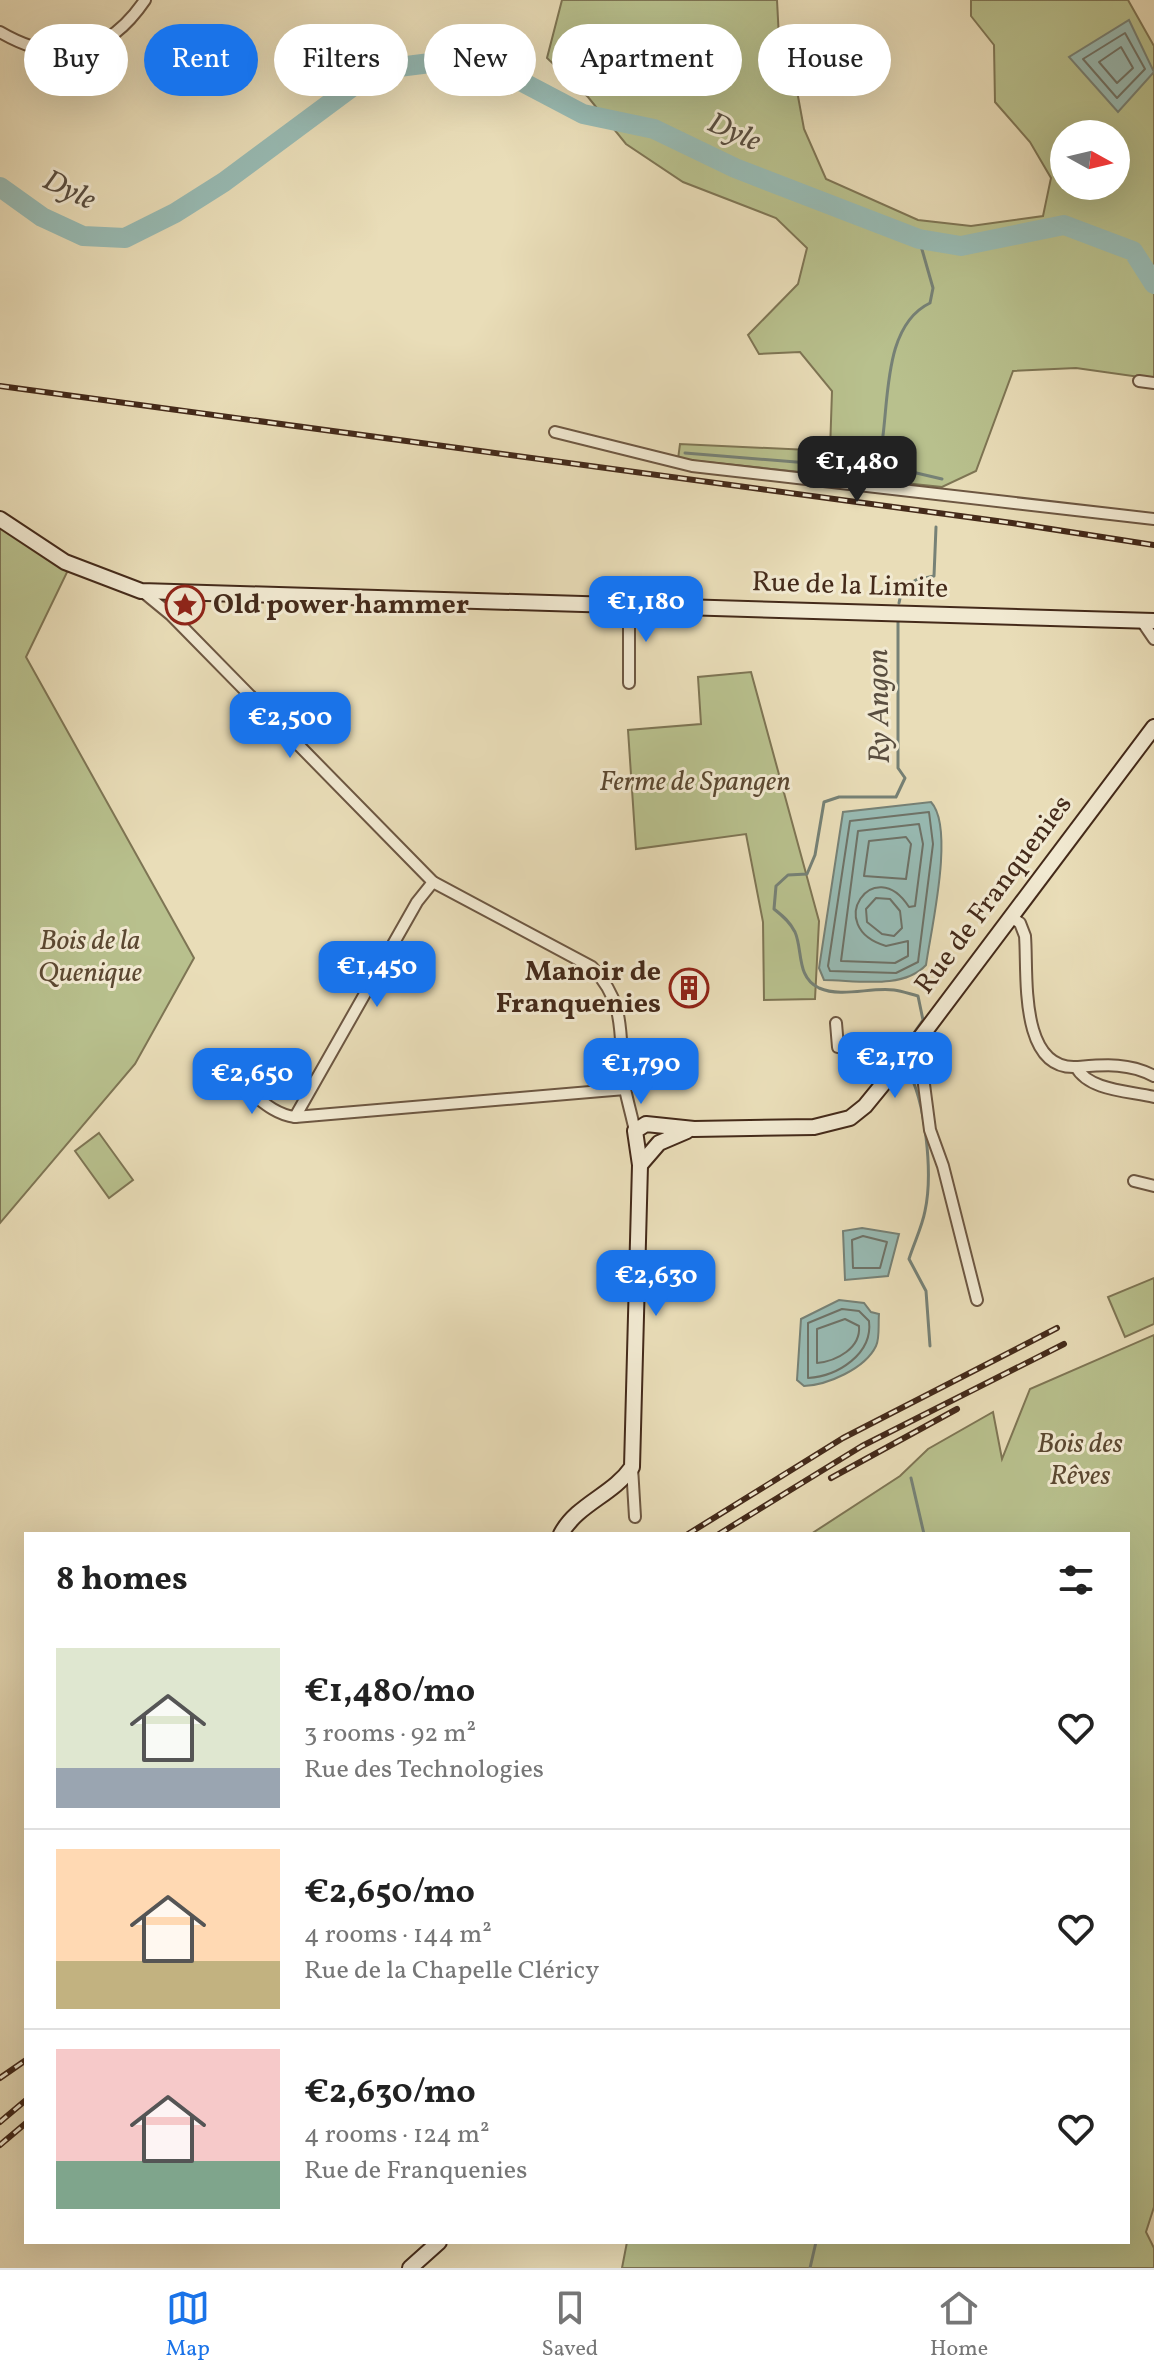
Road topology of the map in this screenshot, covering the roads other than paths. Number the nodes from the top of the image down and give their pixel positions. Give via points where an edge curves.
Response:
1 (145, 0) edge
2 (0, 32) edge
3 (1139, 381) dead end
4 (1154, 383) edge
5 (555, 432) dead end
6 (0, 519) edge
7 (1154, 519) edge
8 (141, 591) junction
9 (174, 593) junction
10 (629, 605) junction
11 (171, 615) junction
12 (1148, 621) edge
13 (1154, 639) edge
14 (629, 683) dead end
15 (1154, 727) edge
16 (433, 882) junction
17 (1011, 917) junction
18 (836, 1023) dead end
19 (914, 1046) junction
20 (1076, 1067) junction
21 (893, 1071) junction
22 (222, 1075) dead end
23 (1154, 1076) edge
24 (625, 1089) junction
25 (1154, 1097) edge
26 (295, 1117) junction
27 (645, 1128) junction
28 (694, 1129) junction
29 (649, 1147) junction
30 (1134, 1181) dead end
31 (1154, 1186) edge
32 (977, 1300) dead end
33 (632, 1467) junction
34 (635, 1517) dead end
35 (562, 1532) edge
36 (437, 2244) edge
37 (410, 2268) edge

1 - 2 street via 117,33 71,52 29,48
3 - 4 street
5 - 7 street via 692,466
6 - 8 street, Rue de la Limite via 65,562
8 - 9 street, Rue de la Limite
8 - 11 street
9 - 10 street, Rue de la Limite
9 - 11 street
10 - 12 street, Rue de la Limite
10 - 14 street
11 - 16 street
12 - 13 street, Rue de la Limite
15 - 17 street, Rue de Franquenies
16 - 24 street via 592,967 606,982 618,1007
16 - 26 street
17 - 19 street, Rue de Franquenies
17 - 20 street via 1025,936 1036,1042 1047,1056
18 - 21 street via 838,1047 860,1050
19 - 21 street, Rue de Franquenies
19 - 32 street via 920,1054 930,1130
20 - 23 street via 1119,1065
20 - 25 street via 1105,1087
21 - 28 street, Rue de Franquenies via 865,1106 833,1124
22 - 26 street via 274,1110
24 - 26 street
24 - 27 street
27 - 28 street, Rue de Franquenies
27 - 29 street via 634,1138
27 - 29 street via 659,1132
28 - 29 street, Rue de Franquenies
29 - 33 street via 640,1165
30 - 31 street
33 - 34 street
33 - 35 street
36 - 37 street

